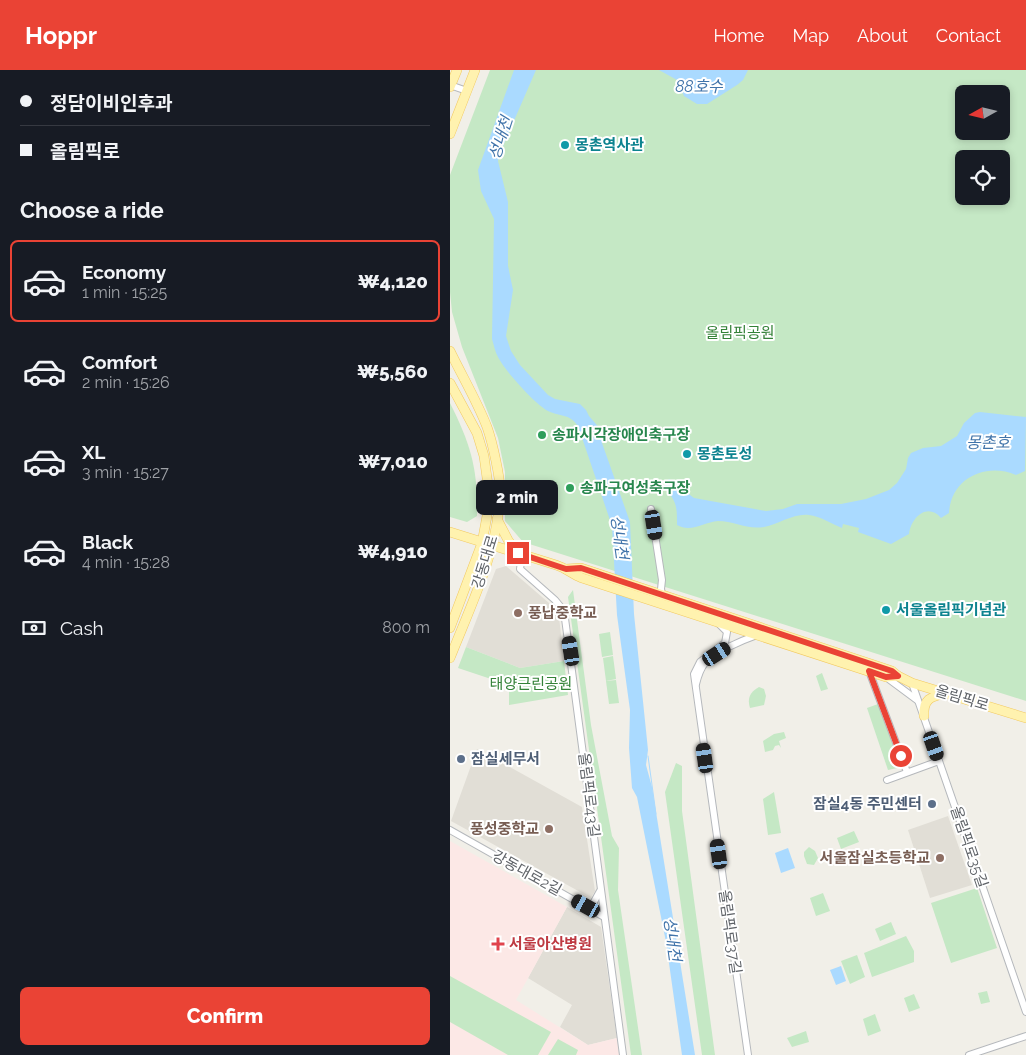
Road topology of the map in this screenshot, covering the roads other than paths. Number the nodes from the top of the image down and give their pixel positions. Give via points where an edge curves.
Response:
1 (456, 70) edge
2 (475, 70) edge
3 (450, 85) edge
4 (467, 91) junction
5 (450, 134) edge
6 (450, 351) edge
7 (450, 383) edge
8 (651, 509) dead end
9 (497, 518) junction
10 (450, 532) edge
11 (482, 543) junction
12 (492, 546) junction
13 (520, 553) junction
14 (566, 569) junction
15 (659, 597) junction
16 (718, 623) junction
17 (450, 628) edge
18 (758, 635) junction
19 (450, 658) edge
20 (869, 671) junction
21 (898, 676) junction
22 (886, 677) junction
23 (912, 682) junction
24 (695, 688) junction
25 (947, 693) junction
26 (918, 701) junction
27 (924, 716) junction
28 (1026, 718) edge
29 (939, 761) junction
30 (907, 772) junction
31 (887, 780) dead end
32 (450, 830) edge
33 (600, 890) junction
34 (590, 909) junction
35 (604, 917) junction
36 (1026, 1012) edge
37 (1026, 1036) edge
38 (623, 1055) edge
39 (748, 1055) edge
40 (969, 1055) edge

1 - 3 main road
2 - 4 main road
3 - 4 street
4 - 5 main road
6 - 9 main road, 강동대로 via 487,428 500,493
7 - 11 main road, 강동대로 via 477,433 484,456 488,485
8 - 15 street via 662,580
9 - 12 main road, 강동대로
9 - 13 main road
10 - 11 main road, 올림픽로
11 - 12 main road, 올림픽로
11 - 17 main road, 강동대로
12 - 13 main road, 올림픽로
12 - 19 main road, 강동대로
13 - 14 main road, 올림픽로
13 - 33 street, 올림픽로43길 via 520,569 564,612
14 - 15 main road, 올림픽로 via 582,578
14 - 15 main road, 올림픽로 via 581,568
15 - 16 main road, 올림픽로
15 - 21 main road, 올림픽로 via 871,664
16 - 18 main road, 올림픽로
16 - 24 street via 727,632 727,638 700,662 694,674
18 - 20 main road, 올림픽로
18 - 24 street, 올림픽로37길 via 738,642 706,661
20 - 22 main road, 올림픽로
20 - 30 street
21 - 22 main road, 올림픽로
21 - 23 main road, 올림픽로
22 - 26 street
23 - 25 main road, 올림픽로
23 - 26 street, 올림픽로35길
24 - 39 street, 올림픽로37길
25 - 27 main road via 928,700 923,706
25 - 28 main road, 올림픽로
26 - 27 street, 올림픽로35길
27 - 29 street, 올림픽로35길
29 - 30 street
29 - 36 street, 올림픽로35길
30 - 31 street
32 - 34 street, 강동대로2길
33 - 34 street
33 - 35 street, 올림픽로43길
34 - 35 street, 강동대로2길
35 - 38 street, 올림픽로43길
37 - 40 street

